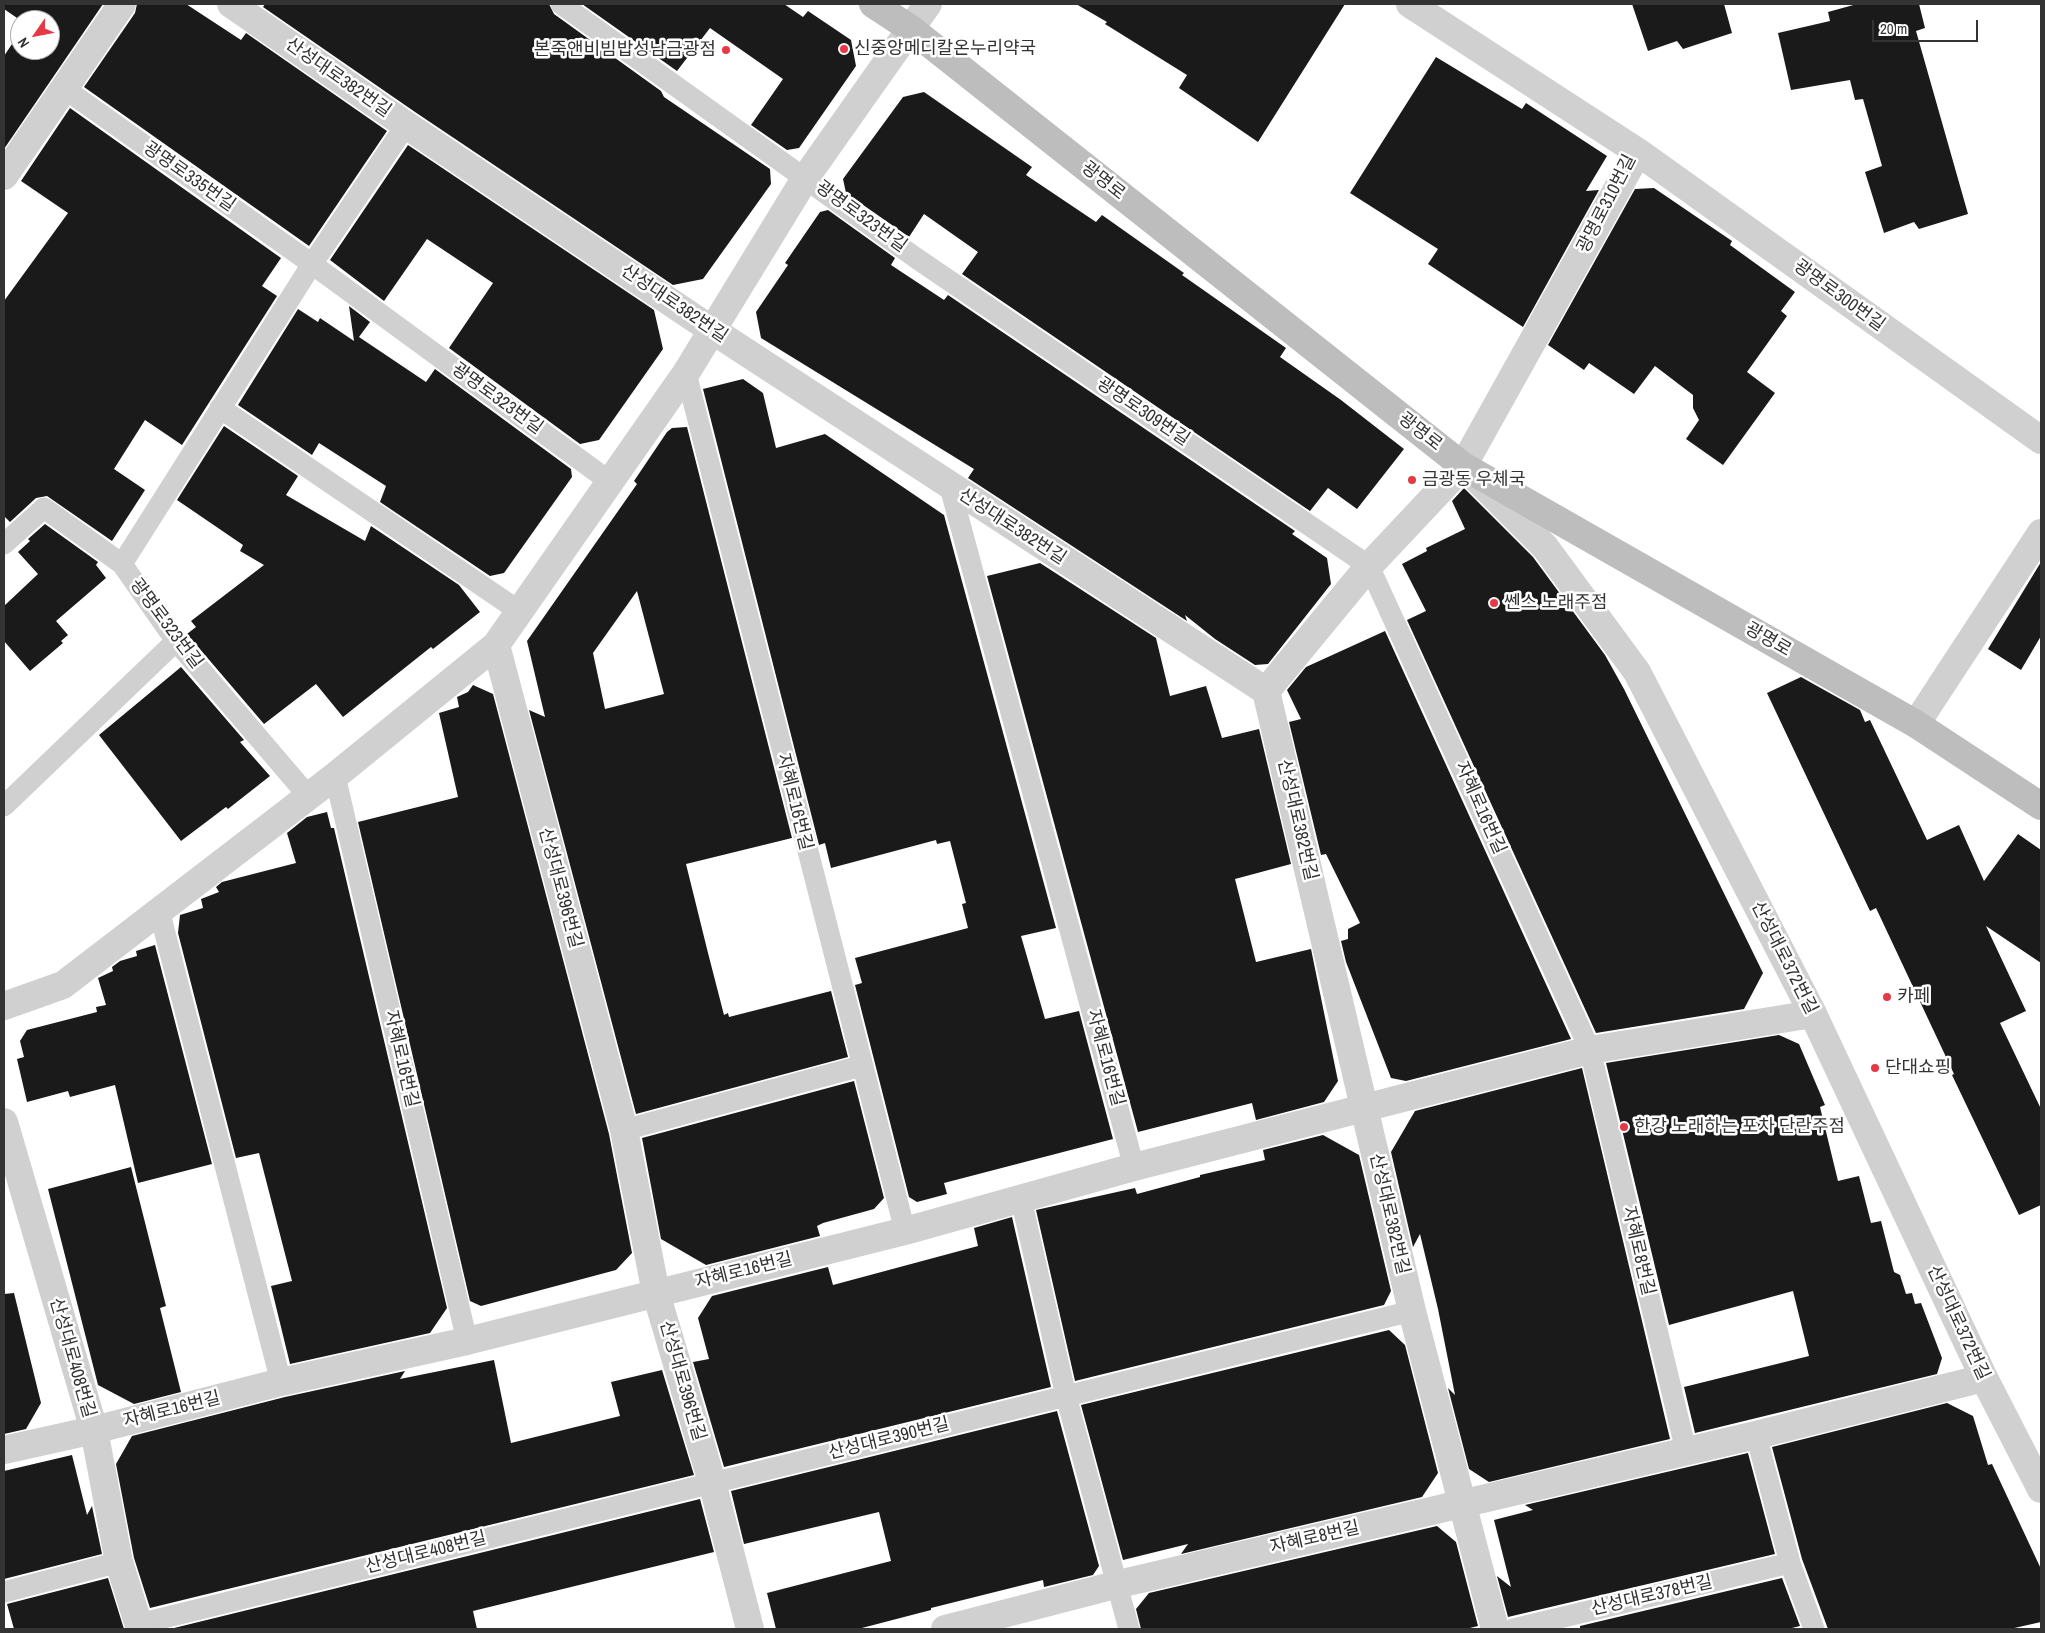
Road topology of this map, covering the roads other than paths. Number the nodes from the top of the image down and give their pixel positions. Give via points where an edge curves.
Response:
1 (122, 4) edge
2 (231, 4) edge
3 (560, 4) edge
4 (873, 4) edge
5 (928, 4) edge
6 (1410, 4) edge
7 (911, 29) junction
8 (65, 89) junction
9 (406, 124) junction
10 (1638, 152) junction
11 (5, 173) edge
12 (806, 177) junction
13 (916, 258) joint
14 (312, 264) junction
15 (712, 330) junction
16 (686, 373) junction
17 (220, 408) junction
18 (2041, 440) edge
19 (1463, 466) junction
20 (608, 481) junction
21 (950, 487) junction
22 (2041, 533) edge
23 (4, 544) edge
24 (122, 564) junction
25 (1369, 566) junction
26 (519, 611) junction
27 (176, 641) junction
28 (496, 645) junction
29 (1266, 691) junction
30 (1916, 724) junction
31 (335, 776) junction
32 (309, 797) junction
33 (4, 806) edge
34 (2041, 806) edge
35 (159, 910) junction
36 (4, 1006) edge
37 (1813, 1014) junction
38 (1590, 1050) junction
39 (861, 1066) junction
40 (1365, 1109) junction
41 (4, 1122) edge
42 (624, 1130) junction
43 (1134, 1167) junction
44 (1021, 1200) junction
45 (905, 1232) junction
46 (656, 1293) junction
47 (1412, 1311) junction
48 (467, 1341) junction
49 (1984, 1378) junction
50 (281, 1382) junction
51 (1066, 1396) junction
52 (94, 1430) junction
53 (1756, 1435) junction
54 (4, 1450) edge
55 (1686, 1451) junction
56 (712, 1482) junction
57 (2041, 1489) edge
58 (1464, 1503) junction
59 (119, 1562) junction
60 (1790, 1563) junction
61 (1119, 1584) junction
62 (4, 1592) edge
63 (140, 1627) edge
64 (750, 1629) edge
65 (945, 1629) edge
66 (1129, 1629) edge
67 (1495, 1629) edge
68 (1513, 1629) edge
69 (1814, 1629) edge

1 - 8 street
2 - 9 street, 산성대로382번길
3 - 12 lane, 광명로323번길
4 - 7 main road, 광명로
5 - 7 street, 광명로323번길
6 - 10 street, 광명로310번길
7 - 12 street, 광명로323번길
7 - 19 main road, 광명로
8 - 11 street
8 - 14 lane, 광명로335번길
9 - 14 lane
9 - 15 street, 산성대로382번길
10 - 18 street, 광명로300번길
10 - 19 street, 광명로310번길
12 - 13 lane, 광명로323번길
12 - 15 street, 광명로323번길
13 - 25 lane, 광명로309번길
14 - 17 lane
14 - 20 lane, 광명로323번길
15 - 16 street, 광명로323번길
15 - 21 street, 산성대로382번길
16 - 20 street, 광명로323번길
16 - 39 lane, 자혜로16번길
17 - 24 lane
17 - 26 lane
19 - 25 street
19 - 30 main road, 광명로
19 - 37 street, 산성대로372번길 via 1545,547 1637,672
20 - 26 street, 광명로323번길
21 - 29 street, 산성대로382번길
21 - 43 lane, 자혜로16번길
22 - 30 street
23 - 24 lane, 광명로323번길 via 44,508
24 - 27 lane, 광명로323번길
25 - 29 street
25 - 38 lane, 자혜로16번길
26 - 28 street, 광명로323번길
27 - 32 lane, 광명로323번길
27 - 33 lane
28 - 31 street, 광명로323번길
28 - 42 street, 산성대로396번길
29 - 40 street, 산성대로382번길
30 - 34 main road, 광명로
31 - 32 street, 광명로323번길
31 - 48 lane, 자혜로16번길
32 - 35 street, 광명로323번길
35 - 36 street, 광명로323번길 via 63,985
35 - 50 lane
37 - 38 street, 자혜로16번길
37 - 49 street, 산성대로372번길
38 - 40 street, 자혜로16번길
38 - 55 lane, 자혜로8번길
39 - 42 lane
39 - 45 lane, 자혜로16번길
40 - 43 street, 자혜로16번길
40 - 47 street, 산성대로382번길
41 - 52 street, 산성대로408번길
42 - 46 street, 산성대로396번길
43 - 44 street, 자혜로16번길
44 - 45 street, 자혜로16번길
44 - 51 lane
45 - 46 street, 자혜로16번길
46 - 48 street, 자혜로16번길
46 - 56 street, 산성대로396번길
47 - 51 lane
47 - 58 street, 산성대로382번길
48 - 50 street, 자혜로16번길
49 - 53 street, 자혜로8번길
49 - 57 street, 산성대로372번길
50 - 52 street, 자혜로16번길
51 - 56 lane, 산성대로390번길
51 - 61 lane
52 - 54 street, 자혜로16번길
52 - 59 street, 산성대로408번길
53 - 55 street, 자혜로8번길
53 - 60 lane
55 - 58 street, 자혜로8번길
56 - 63 lane, 산성대로408번길
56 - 64 street, 산성대로396번길
58 - 61 street, 자혜로8번길
58 - 67 street, 산성대로382번길
59 - 62 lane
59 - 63 street, 산성대로408번길
60 - 68 lane, 산성대로378번길
60 - 69 lane
61 - 65 street, 자혜로8번길
61 - 66 lane

